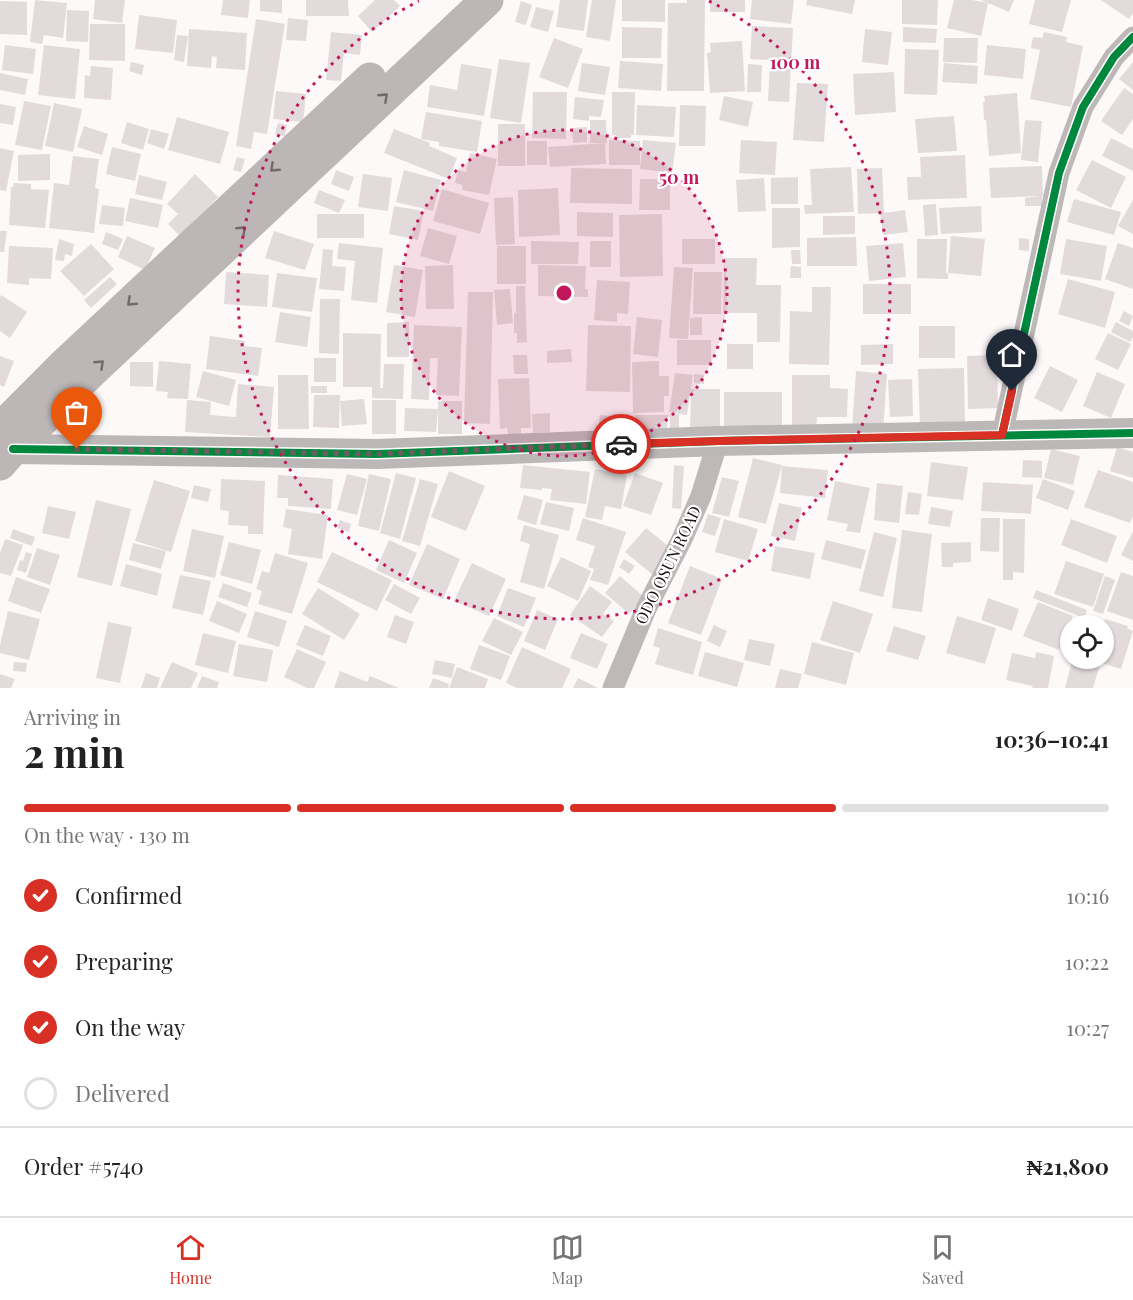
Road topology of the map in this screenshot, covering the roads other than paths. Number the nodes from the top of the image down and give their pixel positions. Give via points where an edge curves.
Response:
1 (455, 0) edge
2 (487, 0) edge
3 (1133, 37) edge
4 (313, 148) junction
5 (1133, 433) edge
6 (1002, 435) junction
7 (718, 441) junction
8 (3, 448) edge
9 (613, 688) edge

1 - 4 highway
4 -> 2 highway
3 - 6 street via 1114,57 1083,107 1059,173
4 - 8 highway via 90,373
5 - 6 street
6 - 7 street
7 - 8 street via 377,454
7 - 9 street, ODO OSUN ROAD via 701,496

